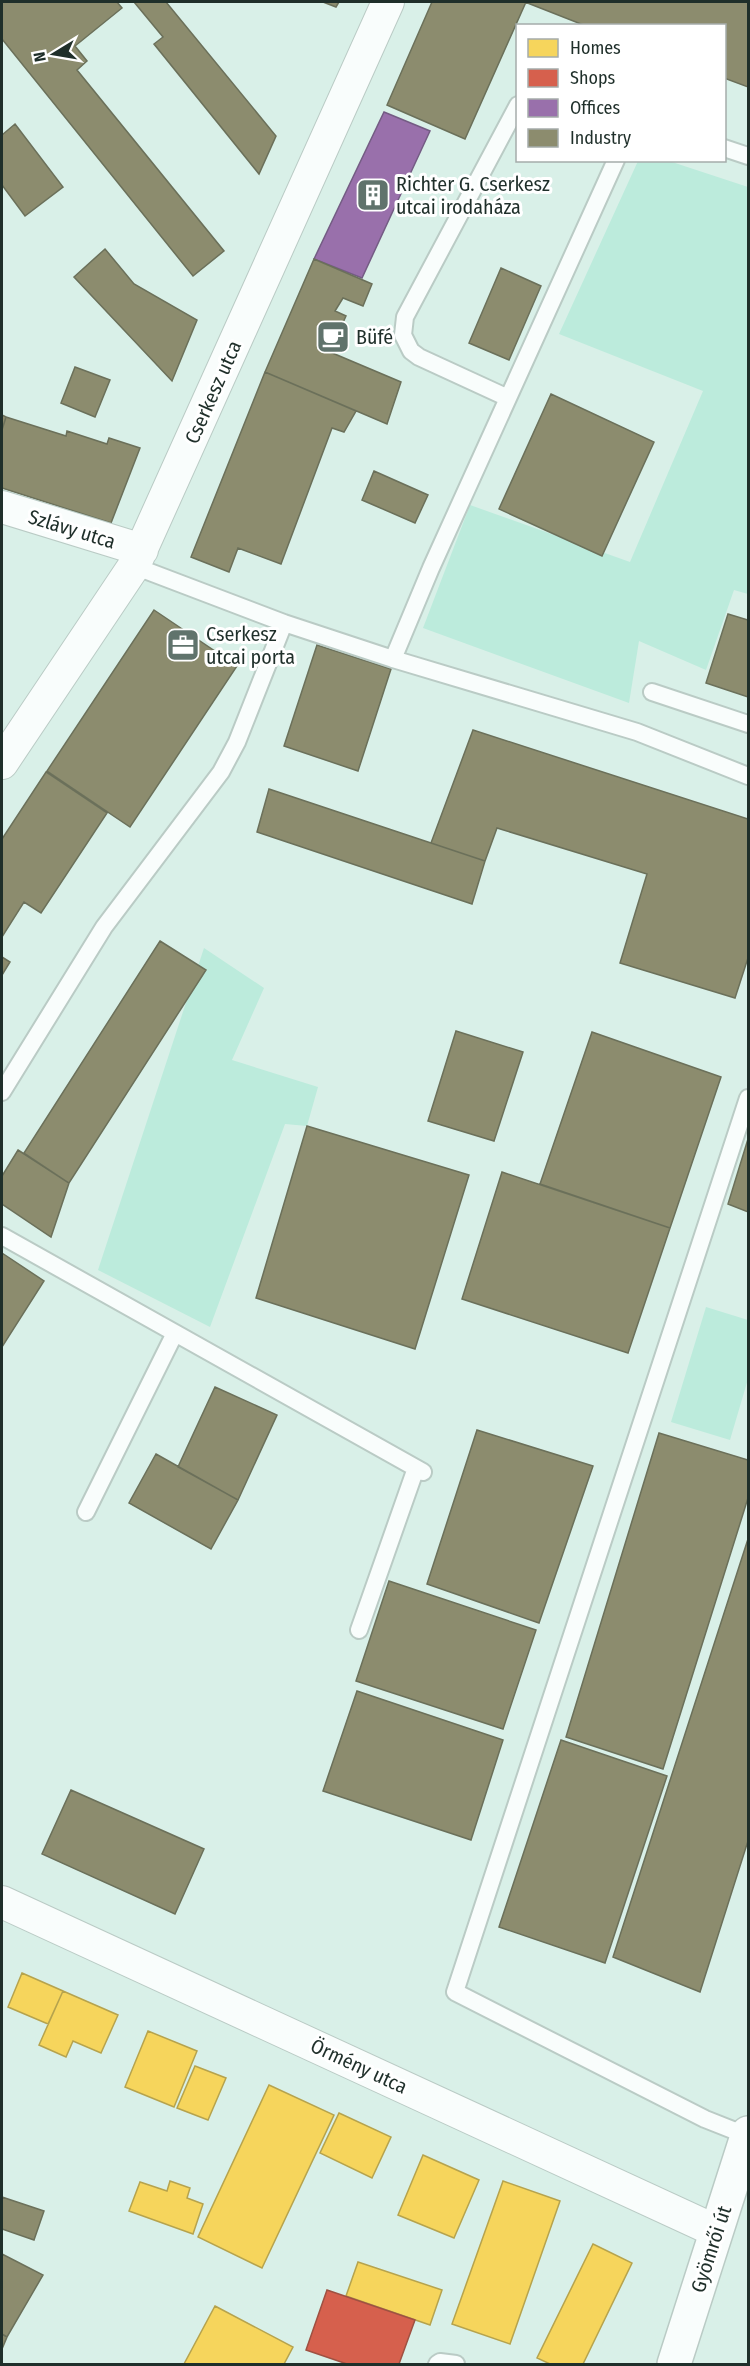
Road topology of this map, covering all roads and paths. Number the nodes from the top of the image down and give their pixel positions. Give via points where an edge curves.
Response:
1 (388, 2) edge
2 (516, 109) edge
3 (726, 149) edge
4 (748, 156) edge
5 (615, 162) edge
6 (508, 398) junction
7 (2, 507) edge
8 (138, 558) junction
9 (284, 623) junction
10 (393, 658) junction
11 (652, 692) dead end
12 (748, 724) edge
13 (2, 763) edge
14 (748, 776) edge
15 (2, 1092) edge
16 (748, 1098) edge
17 (2, 1236) edge
18 (176, 1333) junction
19 (86, 1512) dead end
20 (359, 1630) dead end
21 (2, 1902) edge
22 (748, 2135) edge
23 (716, 2231) junction
24 (437, 2364) edge
25 (456, 2364) edge
26 (674, 2364) edge

1 - 8 street, Cserkesz utca
2 - 6 lane via 402,327 407,345 419,357
3 - 4 lane
5 - 6 lane
6 - 10 lane
7 - 8 street, Szlávy utca
8 - 9 lane
8 - 13 street, Cserkesz utca
9 - 10 lane
9 - 15 lane via 237,742 221,772 104,927
10 - 14 lane via 636,732
11 - 12 lane
16 - 22 lane via 455,1992 705,2119
17 - 18 lane
18 - 19 lane
18 - 20 lane via 419,1470
21 - 23 street, Örmény utca
22 - 23 street, Gyömrői út
23 - 26 street, Gyömrői út
24 - 25 lane

